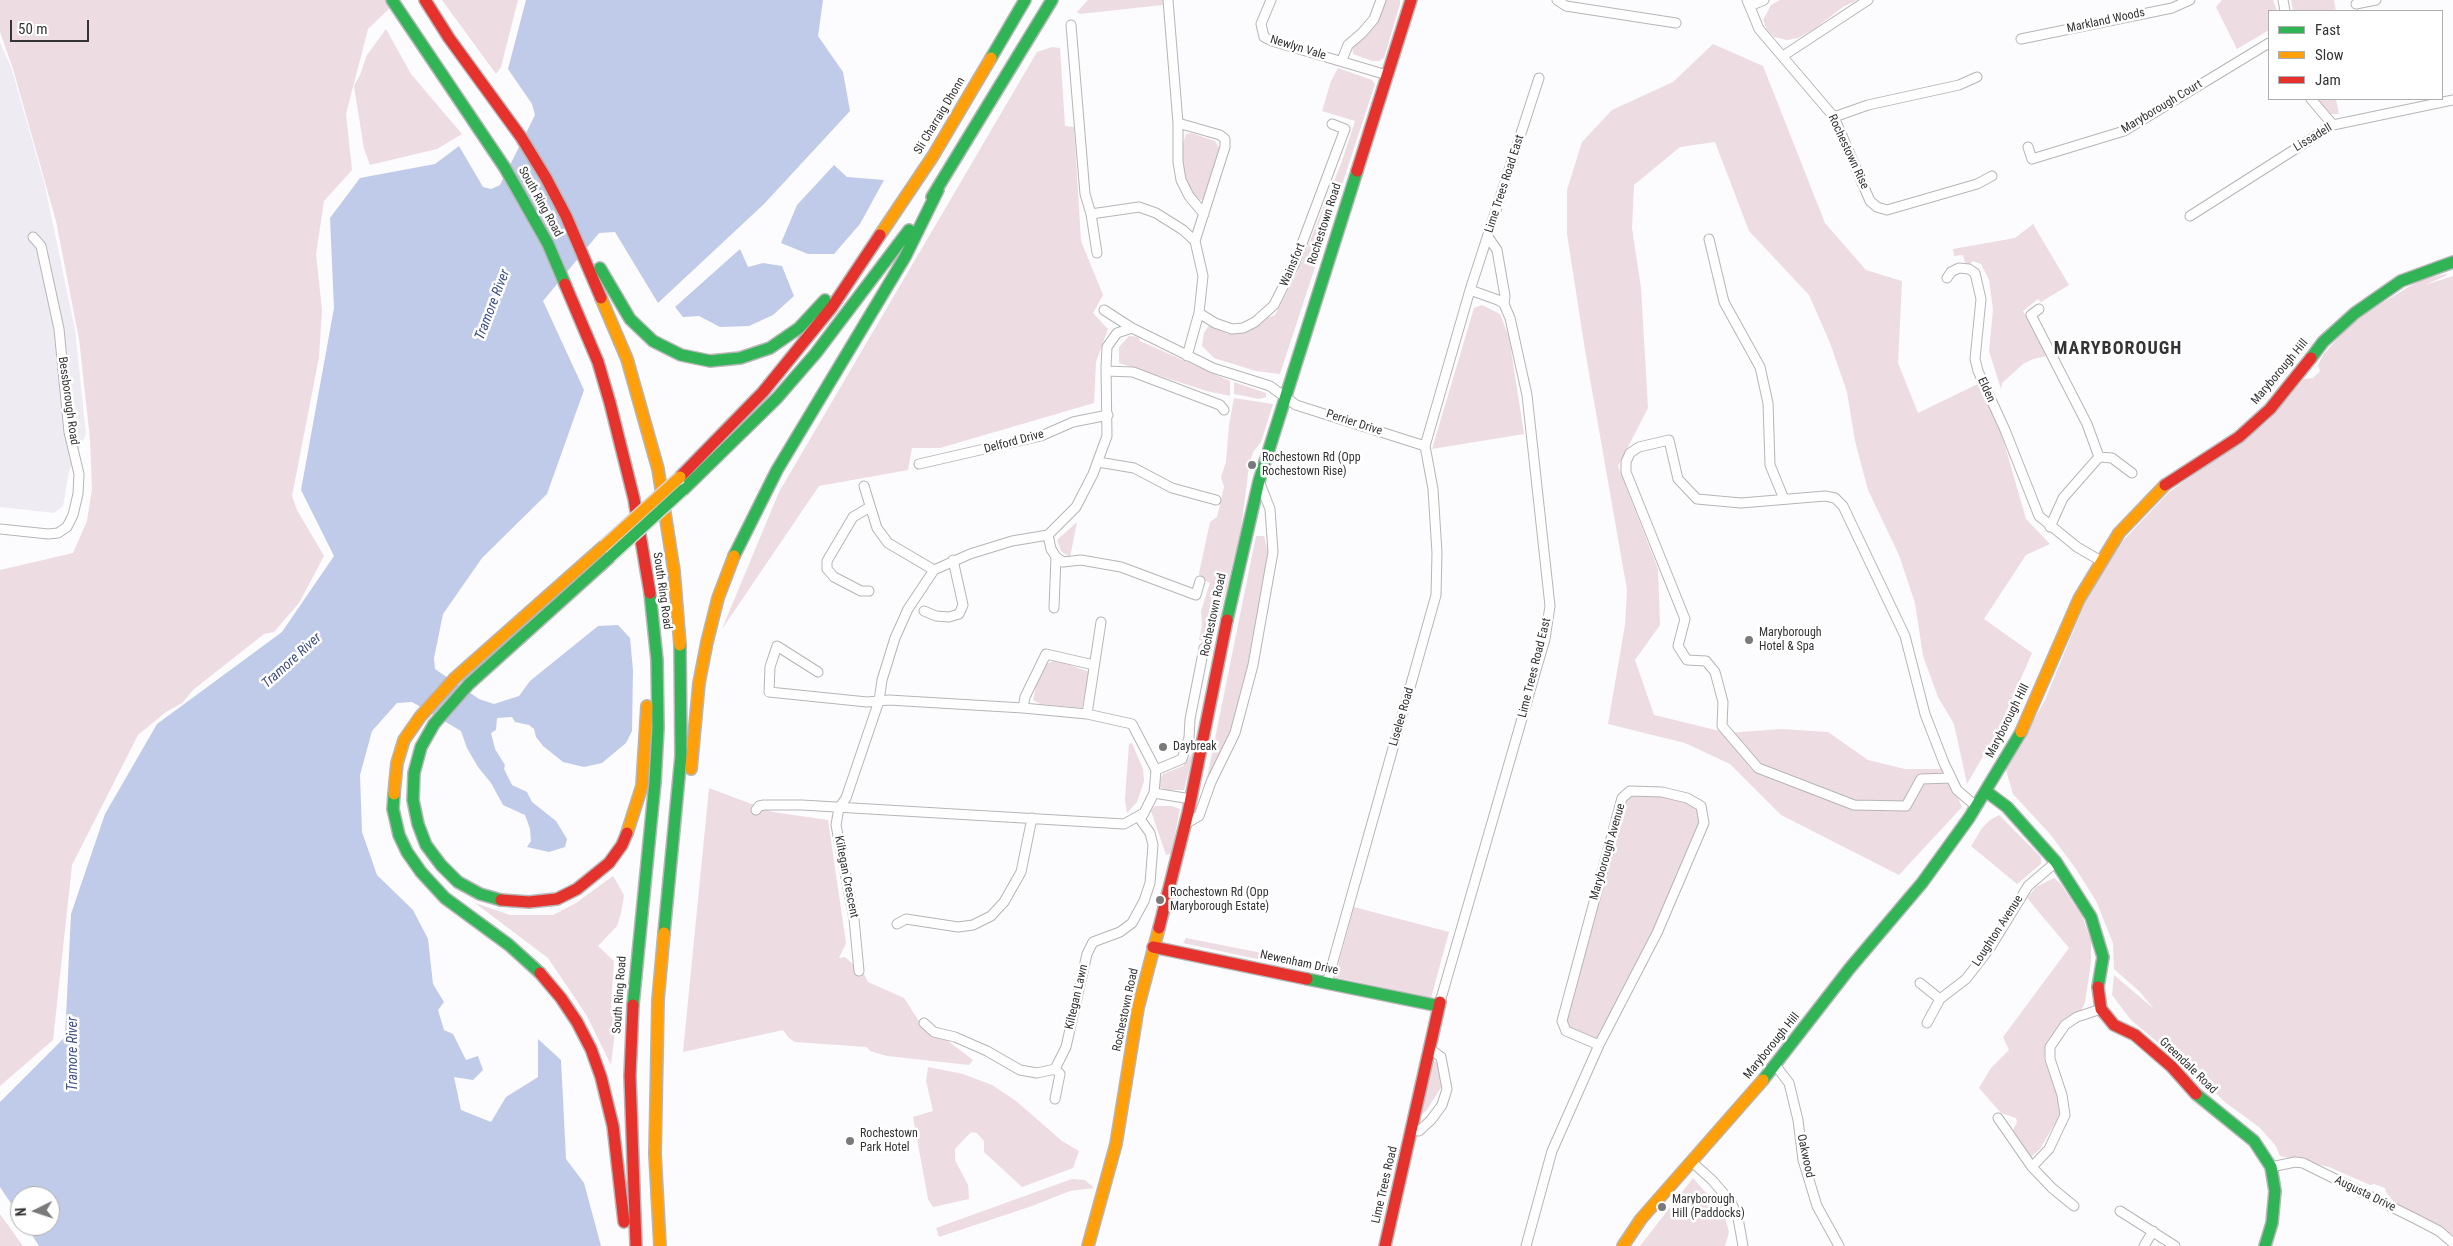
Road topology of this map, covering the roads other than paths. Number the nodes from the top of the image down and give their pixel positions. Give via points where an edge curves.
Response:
1 (392, 0) edge
2 (425, 0) edge
3 (1025, 0) edge
4 (1052, 0) edge
5 (1168, 0) edge
6 (1271, 0) edge
7 (1381, 0) edge
8 (1411, 0) edge
9 (1557, 0) edge
10 (1764, 0) edge
11 (1868, 0) edge
12 (2190, 0) edge
13 (2376, 0) edge
14 (1748, 3) edge
15 (2356, 4) dead end
16 (1676, 23) dead end
17 (1070, 25) dead end
18 (2021, 39) dead end
19 (2268, 44) edge
20 (1783, 56) junction
21 (1342, 60) junction
22 (1387, 74) junction
23 (1539, 78) dead end
24 (1977, 78) dead end
25 (2312, 100) edge
26 (2453, 100) edge
27 (1834, 117) junction
28 (1178, 123) junction
29 (1332, 124) dead end
30 (2332, 125) junction
31 (2028, 147) dead end
32 (1992, 176) dead end
33 (938, 190) junction
34 (1091, 214) junction
35 (1204, 214) junction
36 (2190, 216) dead end
37 (33, 237) dead end
38 (1488, 237) junction
39 (1709, 239) dead end
40 (1195, 241) junction
41 (875, 244) junction
42 (586, 250) junction
43 (1097, 253) dead end
44 (2453, 262) edge
45 (1947, 278) dead end
46 (1470, 290) junction
47 (1504, 304) junction
48 (2039, 309) dead end
49 (1104, 310) dead end
50 (1199, 313) junction
51 (1132, 328) junction
52 (1187, 356) junction
53 (1106, 372) junction
54 (1284, 397) junction
55 (1224, 410) dead end
56 (1108, 415) junction
57 (1425, 446) junction
58 (2100, 457) junction
59 (1098, 462) junction
60 (919, 464) dead end
61 (2132, 473) dead end
62 (1259, 480) junction
63 (864, 486) dead end
64 (1784, 499) junction
65 (1216, 500) dead end
66 (870, 506) junction
67 (2050, 527) junction
68 (0, 529) edge
69 (1048, 535) junction
70 (1056, 557) junction
71 (953, 560) junction
72 (2101, 561) junction
73 (934, 570) junction
74 (1200, 581) dead end
75 (869, 591) dead end
76 (652, 608) junction
77 (1054, 608) dead end
78 (924, 611) dead end
79 (1101, 622) dead end
80 (1204, 648) dead end
81 (1094, 666) junction
82 (818, 672) dead end
83 (879, 701) junction
84 (1023, 708) junction
85 (1087, 714) junction
86 (1156, 770) junction
87 (1950, 778) junction
88 (1986, 792) junction
89 (1154, 793) junction
90 (1190, 799) junction
91 (1976, 807) junction
92 (839, 808) junction
93 (756, 810) dead end
94 (1144, 813) junction
95 (1032, 818) junction
96 (1185, 824) junction
97 (2056, 862) junction
98 (897, 924) dead end
99 (1153, 947) junction
100 (859, 971) dead end
101 (1327, 983) junction
102 (1920, 983) dead end
103 (1940, 999) junction
104 (658, 1000) junction
105 (1440, 1004) junction
106 (2102, 1009) junction
107 (924, 1022) dead end
108 (1927, 1023) dead end
109 (1599, 1045) junction
110 (1430, 1049) junction
111 (1776, 1066) junction
112 (1055, 1069) junction
113 (1055, 1099) dead end
114 (1998, 1118) dead end
115 (1412, 1130) junction
116 (1691, 1161) junction
117 (2271, 1167) junction
118 (2032, 1168) junction
119 (2074, 1206) dead end
120 (2120, 1211) dead end
121 (2153, 1231) junction
122 (2453, 1243) edge
123 (628, 1246) edge
124 (636, 1246) edge
125 (660, 1246) edge
126 (1088, 1246) edge
127 (1385, 1246) edge
128 (1526, 1246) edge
129 (1623, 1246) edge
130 (1743, 1246) edge
131 (1839, 1246) edge
132 (2144, 1246) edge
133 (2175, 1246) edge
134 (2265, 1246) edge

1 - 76 main road, South Ring Road via 505,168 567,284 598,362 610,403 634,498
2 - 42 main road, South Ring Road via 521,137
3 - 41 main road, Sli Charraig Dhonn via 933,156
4 - 33 main road
5 - 28 street
6 - 21 street, Newlyn Vale via 1261,24 1264,37
7 - 21 street, Newlyn Vale via 1374,19 1348,45
8 - 22 main road, Rochestown Road
9 - 16 street via 1566,6
10 - 14 street
11 - 20 street
12 - 18 street, Markland Woods via 2172,8
13 - 15 street
14 - 20 street, Rochestown Rise via 1759,29
17 - 34 street via 1085,194
19 - 31 street, Maryborough Court via 2124,131 2032,159
20 - 27 street, Rochestown Rise
21 - 22 street, Newlyn Vale
22 - 54 main road, Rochestown Road
23 - 38 street, Lime Trees Road East
24 - 27 street via 1868,105
25 - 30 street
26 - 30 street, Lissadell
27 - 32 street, Rochestown Rise via 1870,201 1877,208 1887,210 1977,184
28 - 35 street via 1180,180 1188,196
28 - 35 street via 1225,139
29 - 50 street, Wainsfort via 1345,129 1294,265 1274,305 1255,322 1232,329
30 - 36 street, Lissadell
33 - 76 main road, bridge via 816,353 764,411 683,490 469,684 434,724 421,747 414,773 413,800 426,845 458,882 503,901 557,899 577,889 609,863 622,845 642,786
33 - 104 main road via 905,257 752,516 718,598 699,683 685,839
34 - 40 street via 1139,207 1156,213
34 - 43 street
35 - 40 street
37 - 68 street, Bessborough Road via 41,246 59,330 70,432 79,474 78,494 68,527 58,533
38 - 46 street, Lime Trees Road East
38 - 47 street, Lime Trees Road East via 1498,250 1506,296
39 - 64 street via 1724,302 1760,367 1768,403 1770,465
40 - 50 street via 1204,276
41 - 42 main road via 799,328 770,348 740,358 710,361 681,355 653,341 630,319
41 - 123 main road, bridge via 832,307 763,392 680,477 455,678 420,716 404,740 397,763 393,809 407,852 445,898 509,945 538,971 561,998 591,1048 613,1126
42 - 104 main road, South Ring Road via 627,359 658,469 674,571 681,661 681,756
44 - 72 main road, Maryborough Hill via 2401,281 2356,313 2323,342 2264,414 2238,436 2160,488 2119,533
45 - 67 street, Elden via 1959,268 1975,273 1981,299 1975,359 1978,371 2039,516
46 - 47 street
46 - 57 street, Lime Trees Road East
47 - 105 street, Lime Trees Road East via 1528,395 1550,606 1548,624
48 - 58 street via 2031,315 2087,424
49 - 51 street, Perrier Drive
50 - 52 street
51 - 52 street, Perrier Drive
51 - 53 street via 1117,333 1107,347
52 - 54 street, Perrier Drive via 1270,386
53 - 55 street via 1133,372 1220,405
53 - 56 street
54 - 57 street, Perrier Drive via 1296,405
54 - 62 main road, Rochestown Road
56 - 59 street via 1107,436
56 - 60 street, Delford Drive via 1073,422 1041,436
57 - 101 street, Liselee Road via 1433,489 1436,595
58 - 61 street via 2112,458
58 - 67 street via 2063,498
59 - 65 street via 1134,468 1172,488
59 - 69 street via 1076,507
62 - 90 main road, Rochestown Road
62 - 96 street via 1270,510 1273,552 1253,666 1234,733 1199,816
63 - 66 street
64 - 87 street via 1825,496 1836,498 1843,506 1905,636 1925,714
64 - 87 street via 1741,503 1698,499 1678,478 1669,440 1639,447 1630,453 1626,462 1626,472 1685,619 1678,646 1687,660 1706,661 1715,672 1723,702 1722,726 1758,768 1854,805 1906,806 1922,779
66 - 73 street via 877,528 888,543
66 - 75 street via 853,517 827,561 827,569 834,576 861,592
67 - 72 street, Elden
69 - 70 street
69 - 71 street via 1012,541
70 - 74 street via 1063,562 1081,560 1121,567 1196,594
70 - 77 street
71 - 73 street
71 - 78 street via 963,605 959,614 936,616
72 - 88 main road, Maryborough Hill via 2079,599 2023,729
73 - 83 street via 908,609 895,638
76 - 124 main road, South Ring Road via 658,728 637,953 630,1076
79 - 81 street
80 - 86 street via 1189,738 1182,759
81 - 84 street via 1046,654
81 - 85 street
82 - 83 street via 776,646 770,667 769,692
83 - 84 street
83 - 92 street, Kiltegan Crescent via 846,798
84 - 85 street
85 - 86 street via 1132,724
86 - 89 street
87 - 91 street via 1957,790
88 - 91 main road, Maryborough Hill
88 - 97 main road via 2007,807
89 - 90 street
89 - 94 street
90 - 96 main road, Rochestown Road
91 - 111 main road, Maryborough Hill via 1922,884 1850,968
92 - 93 street via 764,805
92 - 95 street
92 - 100 street, Kiltegan Crescent via 836,826 854,918
94 - 95 street via 1124,824
94 - 112 street, Kiltegan Lawn via 1140,819 1150,833 1153,845 1150,883 1144,901 1132,923 1120,932 1093,942 1087,954 1066,1046
95 - 98 street via 1021,872 1004,902 991,916 973,925 958,927 906,919
96 - 99 main road, Rochestown Road
97 - 103 street, Loughton Avenue via 2023,892 1990,948 1966,979
97 - 106 main road via 2091,917 2100,940 2104,957 2098,990
99 - 101 main road, Newenham Drive
99 - 126 main road, Rochestown Road via 1138,1008 1116,1144
101 - 105 main road, Newenham Drive
102 - 103 street
103 - 108 street, Loughton Avenue
104 - 125 main road, South Ring Road via 655,1154
105 - 110 main road, Lime Trees Road
106 - 117 main road, Greendale Road via 2114,1025 2135,1035 2172,1067 2193,1092 2254,1141
106 - 118 street via 2076,1017 2065,1025 2050,1047 2050,1059 2065,1115 2049,1149
107 - 112 street via 934,1032 987,1051 1020,1070 1037,1073
109 - 109 street, Maryborough Avenue via 1657,932 1704,823 1701,806 1687,798 1662,792 1630,791 1622,798 1563,1010 1562,1021 1566,1031
109 - 128 street, Maryborough Avenue via 1552,1151
110 - 115 main road, Lime Trees Road
110 - 115 street via 1441,1057 1447,1089 1442,1105 1431,1120 1419,1131
111 - 116 main road, Maryborough Hill
111 - 131 street, Oakwood via 1789,1083 1803,1160 1818,1206
112 - 113 street via 1060,1074
114 - 118 street
115 - 127 main road, Lime Trees Road
116 - 129 main road, Maryborough Hill via 1641,1219
116 - 130 street via 1731,1202 1738,1218
117 - 122 street, Augusta Drive via 2303,1163 2416,1218
117 - 134 main road, Greendale Road via 2275,1202
118 - 119 street
120 - 121 street
121 - 132 street
121 - 133 street

